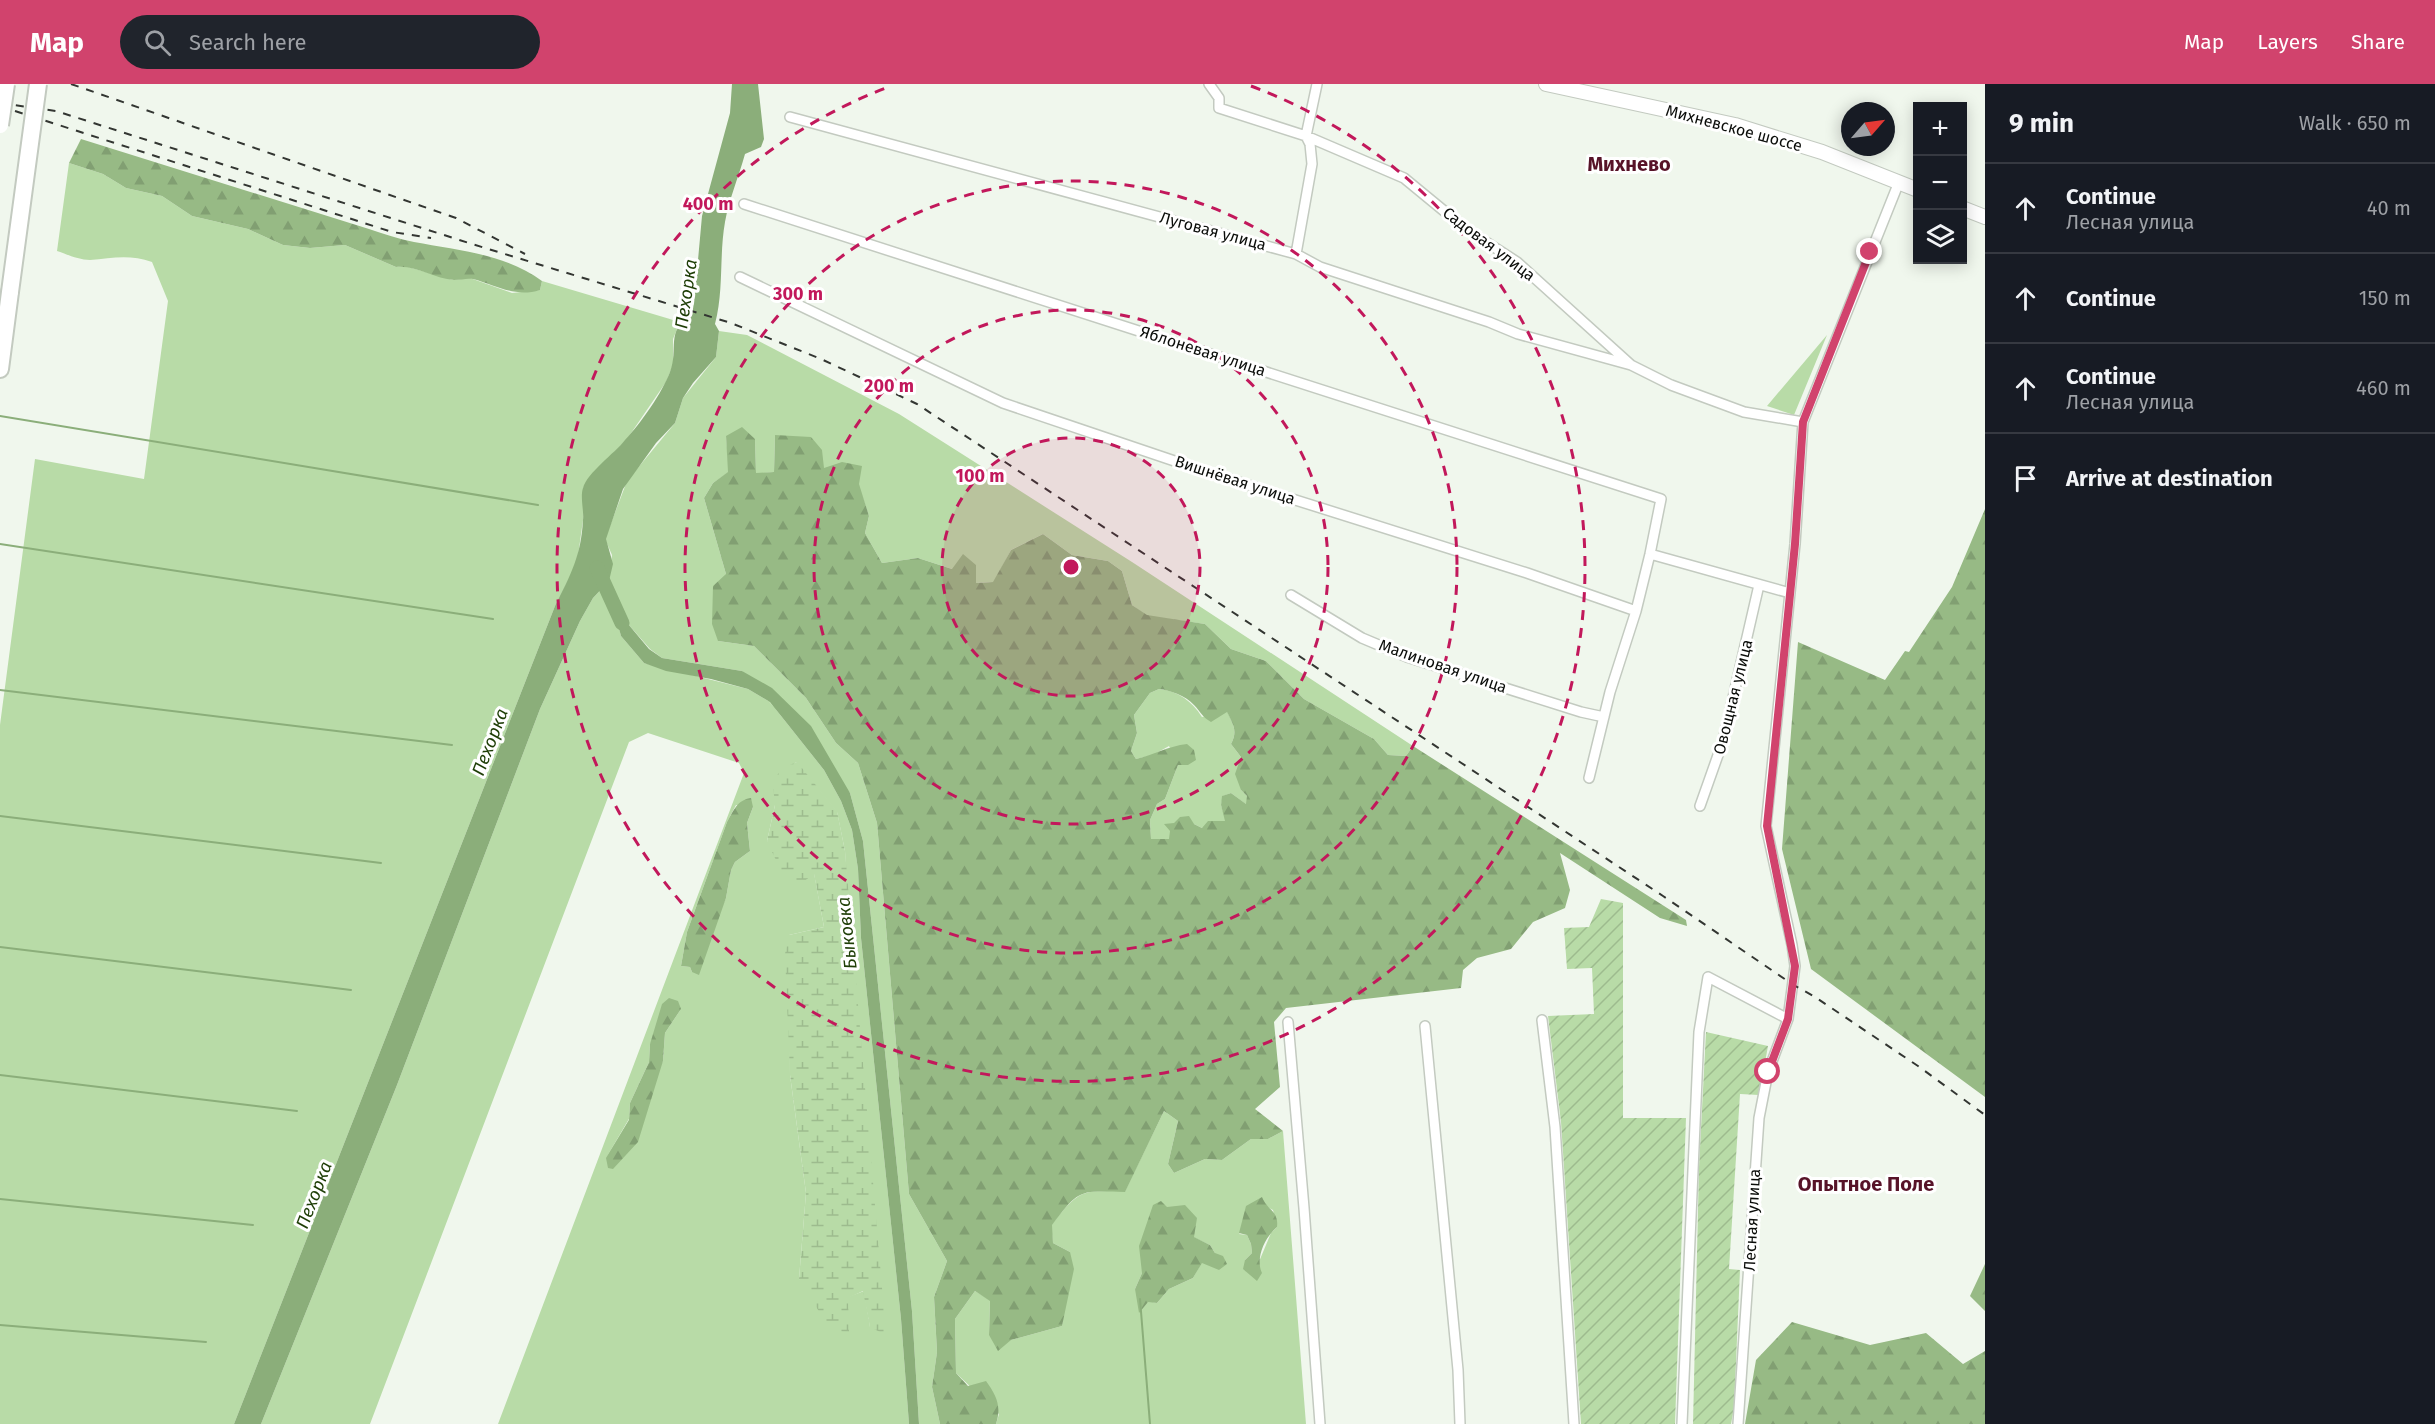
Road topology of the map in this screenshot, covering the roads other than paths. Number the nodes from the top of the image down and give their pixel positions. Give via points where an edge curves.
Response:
1 (6, 84) edge
2 (38, 84) edge
3 (1209, 84) edge
4 (1317, 84) edge
5 (1546, 84) edge
6 (790, 117) dead end
7 (0, 125) edge
8 (1306, 136) junction
9 (1899, 182) junction
10 (1913, 188) edge
11 (744, 204) dead end
12 (1967, 210) edge
13 (1985, 217) edge
14 (1296, 254) junction
15 (740, 277) dead end
16 (1631, 365) junction
17 (0, 369) edge
18 (1803, 422) junction
19 (1650, 554) junction
20 (1759, 585) junction
21 (1790, 593) junction
22 (1291, 595) dead end
23 (1636, 611) junction
24 (1604, 717) junction
25 (1589, 778) dead end
26 (1700, 807) dead end
27 (1788, 1019) junction
28 (1542, 1020) dead end
29 (1288, 1022) dead end
30 (1425, 1026) dead end
31 (1320, 1424) edge
32 (1460, 1424) edge
33 (1575, 1424) edge
34 (1682, 1424) edge
35 (1738, 1424) edge

1 - 7 highway, bridge
2 - 17 highway, bridge
3 - 8 street, Садовая улица via 1220,98 1219,108
4 - 8 street
5 - 9 street, Михневское шоссе via 1736,125
6 - 14 street, Луговая улица
8 - 14 street via 1312,164
8 - 16 street, Садовая улица via 1404,178 1466,228 1517,262
9 - 10 street, Михневское шоссе
9 - 18 street
11 - 19 street, Яблоневая улица via 1661,499
12 - 13 street
14 - 16 street, Луговая улица via 1320,267 1518,334
15 - 23 street, Вишнёвая улица via 1003,403
16 - 18 street, Садовая улица via 1671,385 1744,412
18 - 21 street
19 - 20 street
19 - 23 street
20 - 21 street
20 - 26 street, Овощная улица via 1724,741
21 - 27 street, Лесная улица via 1767,826 1795,966
22 - 24 street, Малиновая улица via 1362,638 1407,657
23 - 24 street
24 - 25 street
27 - 34 street via 1708,977 1699,1032
27 - 35 street, Лесная улица via 1768,1072 1759,1118
28 - 33 street via 1555,1127
29 - 31 street
30 - 32 street

